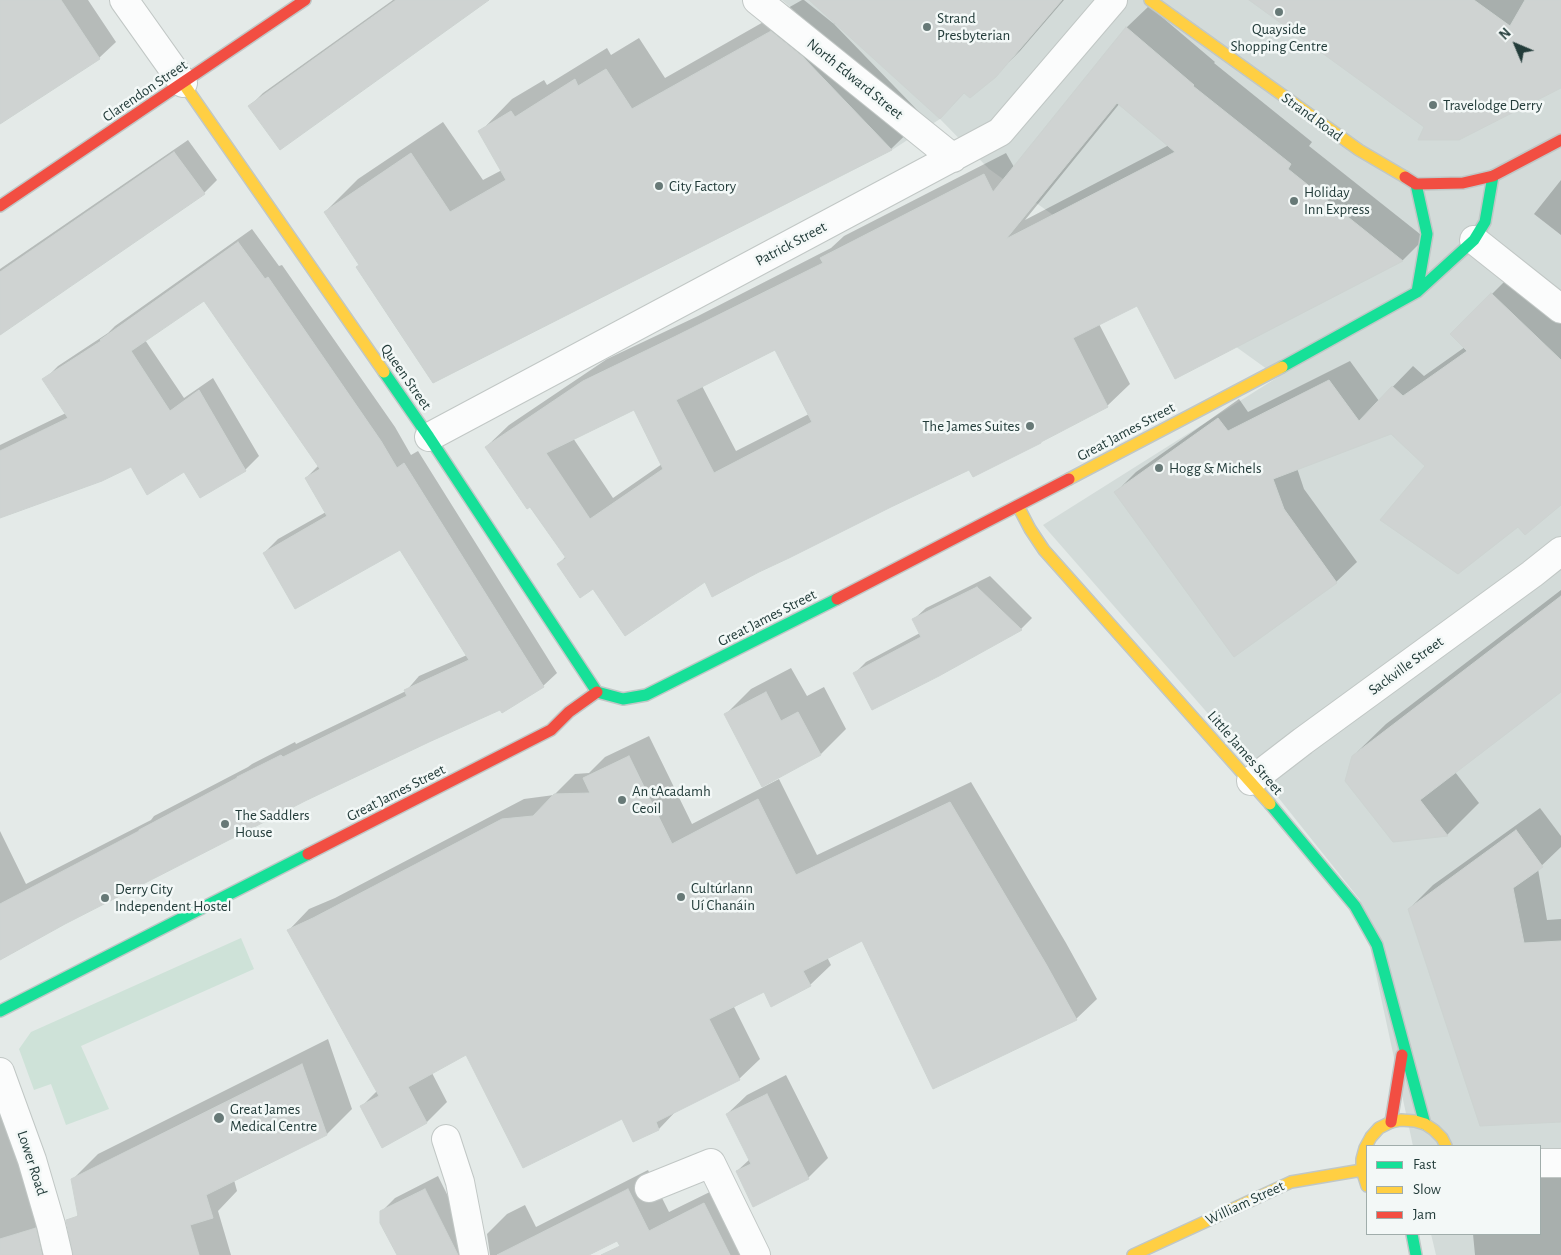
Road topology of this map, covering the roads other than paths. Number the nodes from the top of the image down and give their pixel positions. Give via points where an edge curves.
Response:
1 (124, 0) edge
2 (306, 0) edge
3 (757, 0) edge
4 (1113, 0) edge
5 (1150, 0) edge
6 (183, 83) junction
7 (1561, 140) edge
8 (953, 158) junction
9 (1492, 176) junction
10 (1416, 184) junction
11 (0, 206) edge
12 (1474, 240) junction
13 (1417, 292) junction
14 (1561, 309) edge
15 (429, 437) junction
16 (1018, 506) junction
17 (1561, 551) edge
18 (597, 692) junction
19 (1251, 781) junction
20 (0, 1011) edge
21 (1403, 1046) junction
22 (0, 1072) edge
23 (1391, 1122) junction
24 (1425, 1124) junction
25 (446, 1139) dead end
26 (1367, 1145) edge
27 (1446, 1145) edge
28 (1366, 1147) edge
29 (1561, 1163) edge
30 (1541, 1164) edge
31 (1362, 1170) junction
32 (1366, 1183) edge
33 (649, 1188) dead end
34 (1412, 1235) edge
35 (58, 1255) edge
36 (474, 1255) edge
37 (756, 1255) edge
38 (1133, 1255) edge
39 (1416, 1255) edge

1 - 6 street
2 - 6 main road, Clarendon Street
3 - 8 street, North Edward Street
4 - 8 street, Patrick Street via 1000,132
5 - 10 main road, Strand Road via 1359,150
6 - 11 main road, Clarendon Street
6 - 15 main road, Queen Street
7 - 9 main road
8 - 15 street, Patrick Street
9 - 10 main road via 1463,183
9 - 12 main road, Great James Street via 1485,222
10 - 13 main road via 1427,234
12 - 13 main road, Great James Street
12 - 14 street
13 - 16 main road, Great James Street via 1309,353
15 - 18 main road, Queen Street
16 - 18 main road, Great James Street via 646,695 623,699
16 - 19 main road, Little James Street via 1044,550
17 - 19 street, Sackville Street
18 - 20 main road, Great James Street via 568,712 551,730
19 - 21 main road, Little James Street via 1355,906 1377,945
21 - 23 main road, Little James Street
21 - 24 main road, Little James Street
22 - 35 street, Lower Road via 32,1160
23 - 24 main road via 1401,1120
23 - 26 main road via 1380,1128
24 - 27 main road
25 - 36 street via 460,1182
28 - 31 main road
29 - 30 street
31 - 32 main road
31 - 38 main road, William Street via 1290,1182
33 - 37 street via 711,1163
34 - 39 main road

